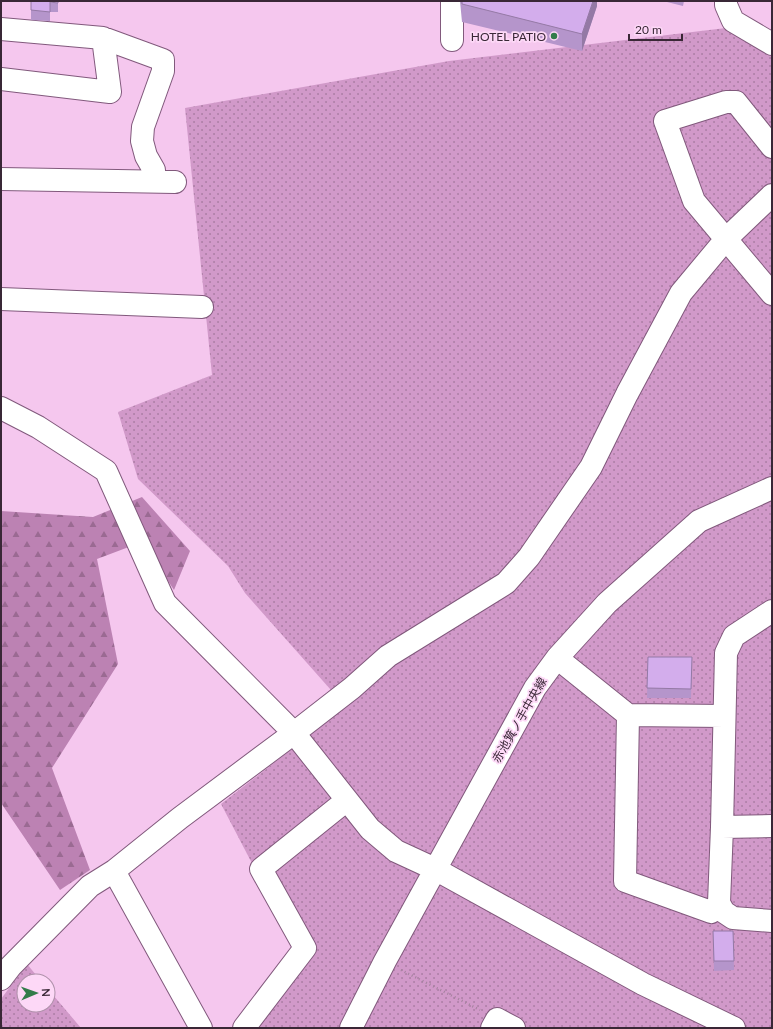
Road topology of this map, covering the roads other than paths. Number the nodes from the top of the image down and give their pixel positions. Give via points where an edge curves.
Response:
1 (452, 1) edge
2 (726, 1) edge
3 (1, 29) edge
4 (103, 38) junction
5 (452, 40) dead end
6 (772, 44) edge
7 (1, 79) edge
8 (772, 147) edge
9 (1, 179) edge
10 (772, 195) edge
11 (726, 239) junction
12 (772, 294) edge
13 (1, 299) edge
14 (202, 308) dead end
15 (1, 408) edge
16 (772, 488) edge
17 (772, 611) edge
18 (556, 658) junction
19 (628, 715) junction
20 (724, 716) junction
21 (294, 733) junction
22 (348, 800) junction
23 (772, 826) edge
24 (722, 827) junction
25 (435, 869) junction
26 (114, 871) junction
27 (719, 903) junction
28 (772, 921) edge
29 (4, 968) edge
30 (201, 1028) edge
31 (244, 1028) edge
32 (351, 1028) edge
33 (734, 1028) edge

1 - 5 street
2 - 6 street via 733,21
3 - 4 street
4 - 7 street via 110,92
4 - 9 street via 163,60 163,71 143,127 142,141 146,156 164,181
8 - 11 street via 736,102 726,102 665,121 694,201
10 - 11 street
11 - 12 street
11 - 21 street via 681,293 591,467 528,557 506,583 388,656
13 - 14 street
15 - 21 street via 38,426 106,471 165,603
16 - 18 street, 赤池箕ノ手中央線 via 699,521 607,603
17 - 20 street via 734,636 726,653
18 - 19 street
18 - 25 street, 赤池箕ノ手中央線 via 535,688
19 - 20 street
19 - 27 street via 625,881 711,912
20 - 24 street
21 - 22 street
21 - 26 street
22 - 25 street via 370,829 396,850
22 - 31 street via 261,869 304,948
23 - 24 street
24 - 27 street
25 - 32 street, 赤池箕ノ手中央線
25 - 33 street via 643,984
26 - 29 street via 90,886
26 - 30 street
27 - 28 street via 724,912 733,918

